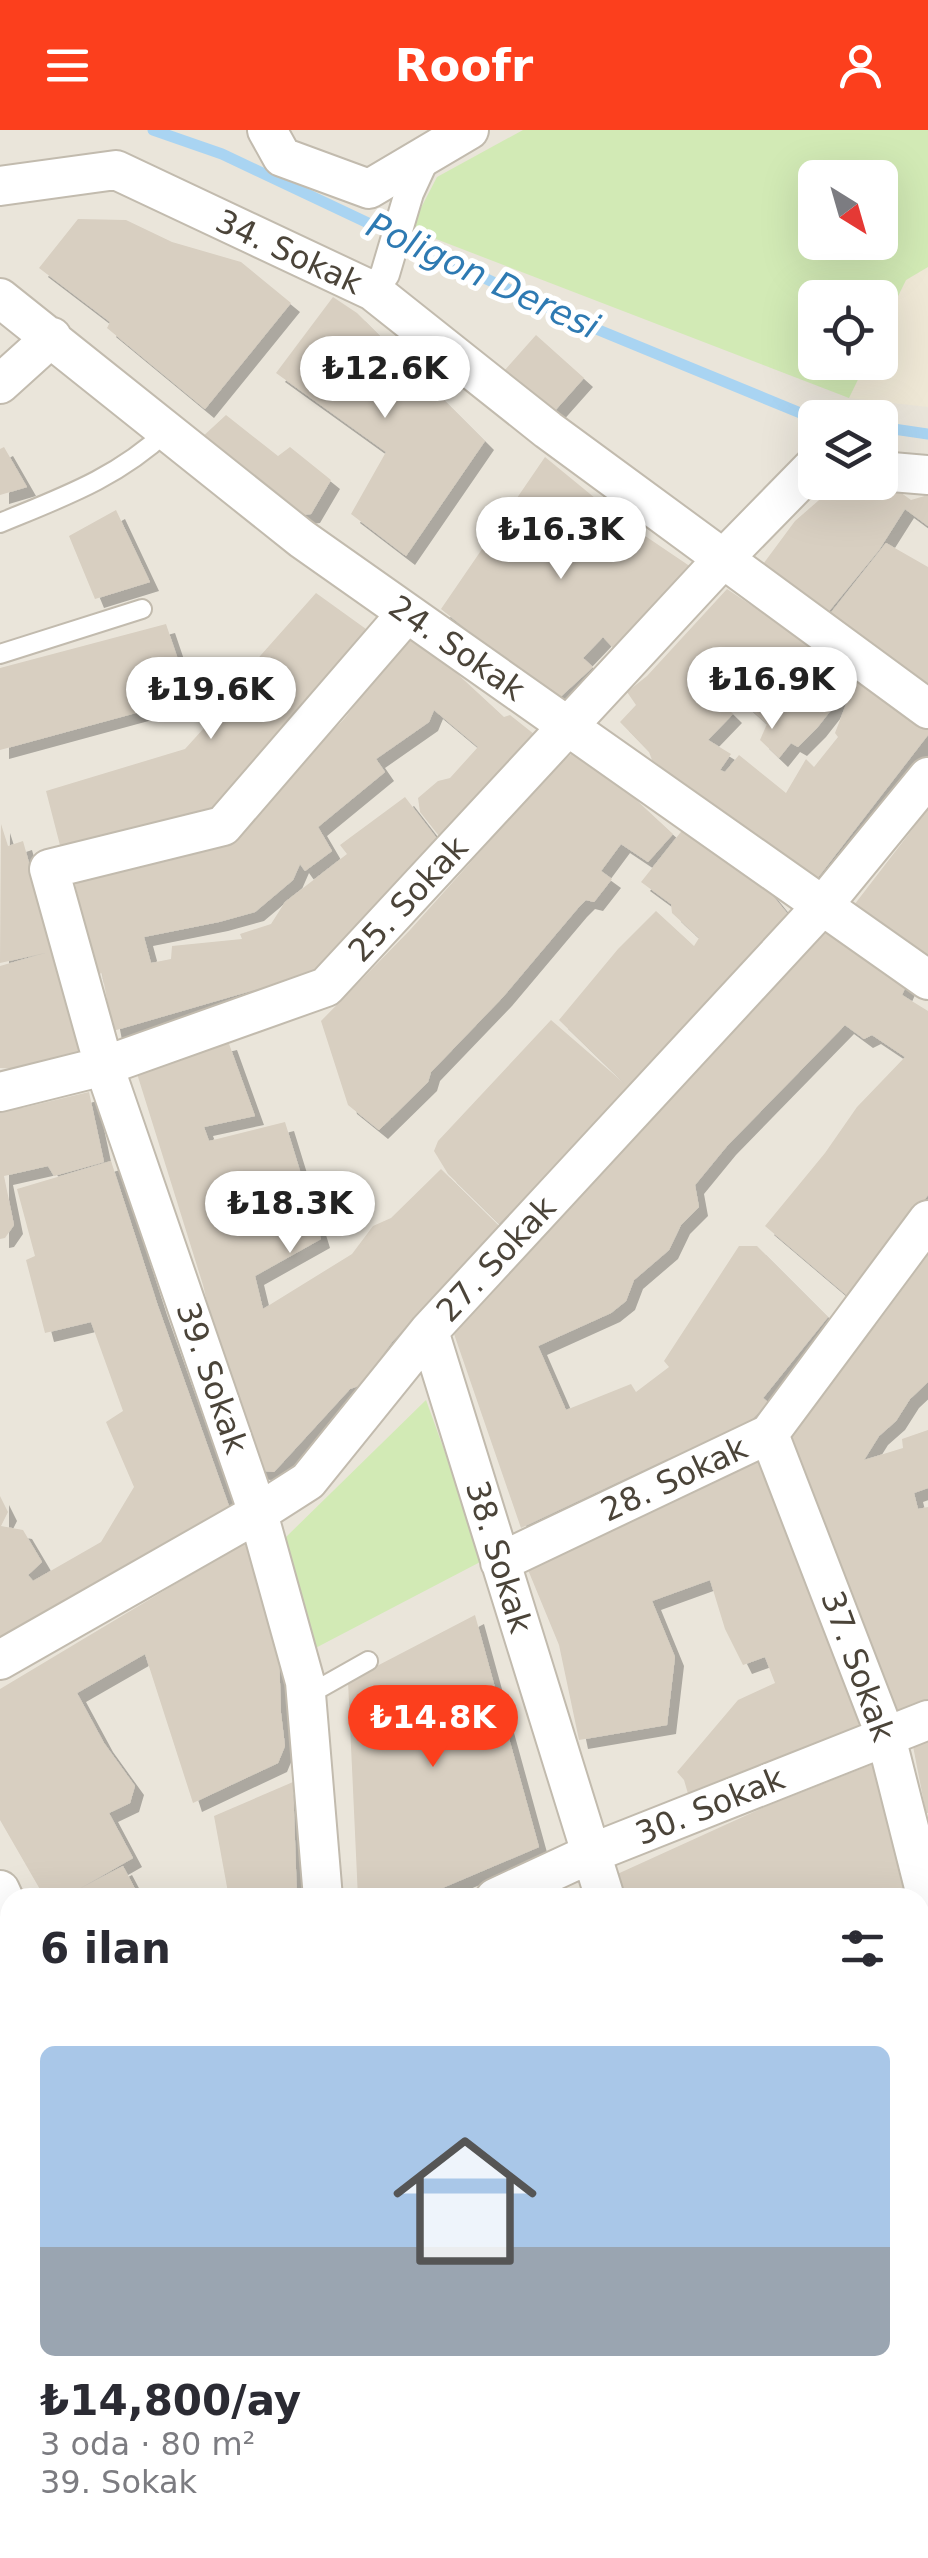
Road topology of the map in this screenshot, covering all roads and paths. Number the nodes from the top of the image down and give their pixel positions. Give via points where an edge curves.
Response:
1 (267, 130) edge
2 (469, 130) edge
3 (428, 152) junction
4 (0, 186) edge
5 (379, 283) junction
6 (0, 298) edge
7 (52, 338) junction
8 (0, 384) edge
9 (167, 430) junction
10 (898, 472) edge
11 (928, 475) edge
12 (798, 482) edge
13 (0, 524) edge
14 (722, 560) junction
15 (142, 608) dead end
16 (407, 613) junction
17 (0, 654) edge
18 (928, 709) edge
19 (570, 726) junction
20 (928, 777) edge
21 (824, 904) junction
22 (928, 980) edge
23 (104, 1066) junction
24 (0, 1092) edge
25 (928, 1220) edge
26 (428, 1331) junction
27 (769, 1434) junction
28 (258, 1513) junction
29 (500, 1562) junction
30 (0, 1660) edge
31 (368, 1661) dead end
32 (306, 1696) junction
33 (928, 1720) edge
34 (886, 1737) junction
35 (592, 1853) junction
36 (321, 1888) edge
37 (517, 1888) edge
38 (602, 1888) edge
39 (924, 1888) edge

1 - 3 street via 282,157 369,189
2 - 3 street
3 - 5 street
4 - 5 street, 34. Sokak via 116,170
5 - 14 street, 34. Sokak via 548,430
6 - 7 street, 24. Sokak
7 - 8 street
7 - 9 street, 24. Sokak
9 - 13 lane via 127,466
9 - 16 street, 24. Sokak
10 - 11 street
12 - 14 street
14 - 18 street, 34. Sokak
14 - 19 street, 25. Sokak
15 - 17 lane
16 - 19 street, 24. Sokak
16 - 23 street, 39. Sokak via 224,826 49,869
19 - 21 street, 24. Sokak
19 - 23 street, 25. Sokak via 326,986
20 - 21 street, 27. Sokak
21 - 22 street, 24. Sokak
21 - 26 street, 27. Sokak
23 - 24 street, 25. Sokak
23 - 28 street, 39. Sokak
25 - 27 street, 28. Sokak
26 - 28 street, 27. Sokak via 308,1481
26 - 29 street, 38. Sokak
27 - 29 street, 28. Sokak
27 - 34 street, 37. Sokak
28 - 30 street, 27. Sokak
28 - 32 street, 39. Sokak
29 - 35 street, 38. Sokak
31 - 32 lane
32 - 36 street, 39. Sokak
33 - 34 street, 30. Sokak
34 - 35 street, 30. Sokak
34 - 39 street, 37. Sokak
35 - 37 street, 30. Sokak
35 - 38 street, 38. Sokak

